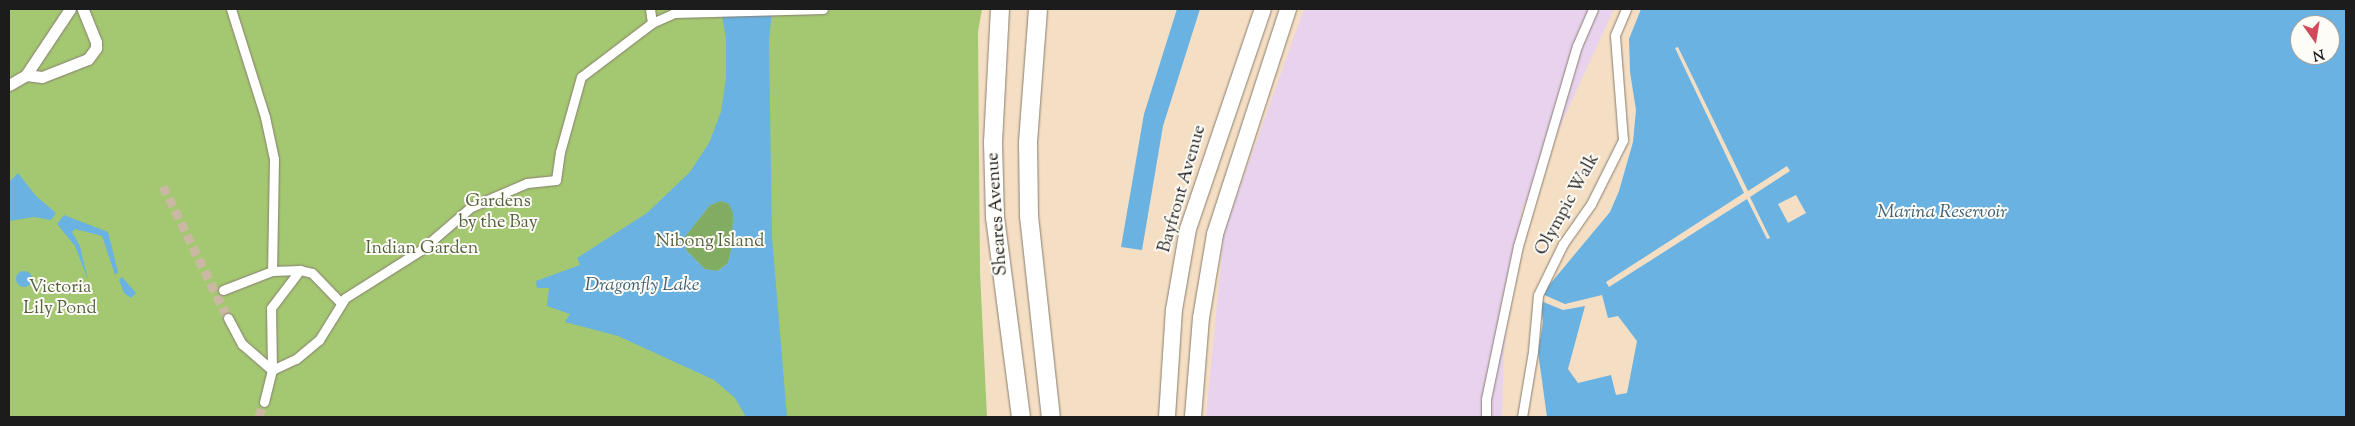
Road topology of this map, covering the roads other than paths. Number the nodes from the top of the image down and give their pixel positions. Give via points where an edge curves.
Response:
1 (70, 9) edge
2 (82, 9) edge
3 (231, 9) edge
4 (650, 9) edge
5 (823, 9) edge
6 (1000, 9) edge
7 (1038, 9) edge
8 (1262, 9) edge
9 (1288, 9) edge
10 (1593, 9) edge
11 (1626, 9) edge
12 (652, 23) junction
13 (26, 75) junction
14 (9, 85) edge
15 (300, 270) junction
16 (272, 271) junction
17 (223, 290) dead end
18 (341, 304) junction
19 (228, 318) tunnel mouth
20 (272, 370) junction
21 (264, 402) tunnel mouth
22 (1021, 417) edge
23 (1051, 417) edge
24 (1167, 417) edge
25 (1193, 417) edge
26 (1486, 417) edge
27 (1522, 417) edge

1 - 13 street
2 - 13 street via 96,42 96,48 88,59 50,75
3 - 16 street via 265,117 274,159
4 - 12 street
5 - 12 street via 674,14
6 - 22 main road, Sheares Avenue via 993,142 994,217
7 - 23 main road, Sheares Avenue via 1028,143 1029,216
8 - 24 main road, Bayfront Avenue via 1188,229 1174,310
9 - 25 main road via 1215,234 1201,318
10 - 26 street, Olympic Walk via 1577,46 1518,246 1486,399
11 - 27 street, Olympic Walk via 1615,35 1623,140 1591,204 1563,244 1538,295
12 - 18 street via 581,77 560,152 556,180 527,183 471,207 421,250
13 - 14 street
15 - 16 street
15 - 18 street via 312,273
15 - 20 street via 271,308
16 - 17 street
18 - 20 street via 314,345 296,359
19 - 20 street via 242,344
20 - 21 street

